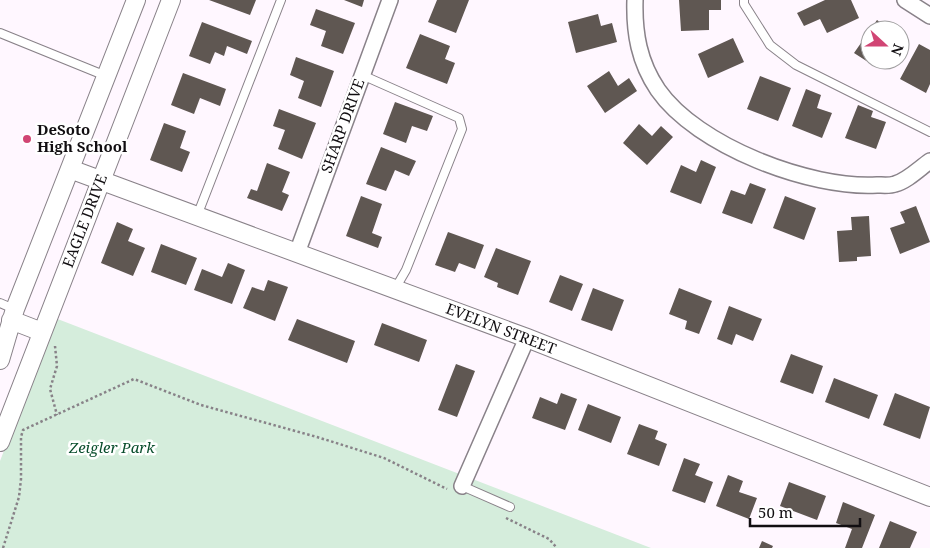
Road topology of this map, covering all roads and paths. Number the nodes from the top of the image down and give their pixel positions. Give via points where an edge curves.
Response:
1 (136, 0) edge
2 (171, 0) edge
3 (281, 0) edge
4 (390, 0) edge
5 (635, 0) edge
6 (744, 0) edge
7 (905, 0) edge
8 (930, 16) edge
9 (0, 33) edge
10 (362, 75) junction
11 (106, 76) junction
12 (930, 132) edge
13 (930, 161) edge
14 (70, 169) junction
15 (100, 180) junction
16 (197, 216) junction
17 (297, 253) junction
18 (395, 289) junction
19 (8, 311) edge
20 (48, 337) junction
21 (527, 338) junction
22 (0, 360) edge
23 (57, 414) junction
24 (0, 442) edge
25 (455, 488) junction
26 (930, 497) edge
27 (510, 507) dead end
28 (499, 515) dead end
29 (3, 548) edge
30 (557, 548) edge

1 - 11 street
2 - 15 street, EAGLE DRIVE
3 - 16 lane
4 - 10 street, SHARP DRIVE
5 - 13 street via 638,52 658,90 688,122 740,153 826,182 857,186 896,184
6 - 12 lane via 770,45 796,65
7 - 8 street
9 - 11 lane
10 - 17 street, SHARP DRIVE
10 - 18 lane via 459,118 462,129 406,270
11 - 14 street
14 - 15 street, EVELYN STREET
14 - 19 street
15 - 16 street, EVELYN STREET
15 - 20 street, EAGLE DRIVE
16 - 17 street, EVELYN STREET
17 - 18 street, EVELYN STREET
18 - 21 street, EVELYN STREET
19 - 20 street
19 - 22 street
20 - 23 path via 56,366 50,389
20 - 24 street, EAGLE DRIVE
21 - 25 street
21 - 26 street, EVELYN STREET
23 - 25 path via 128,381 140,380 201,405 384,458
23 - 29 path via 22,432 19,497
25 - 27 lane
28 - 30 path via 549,539

